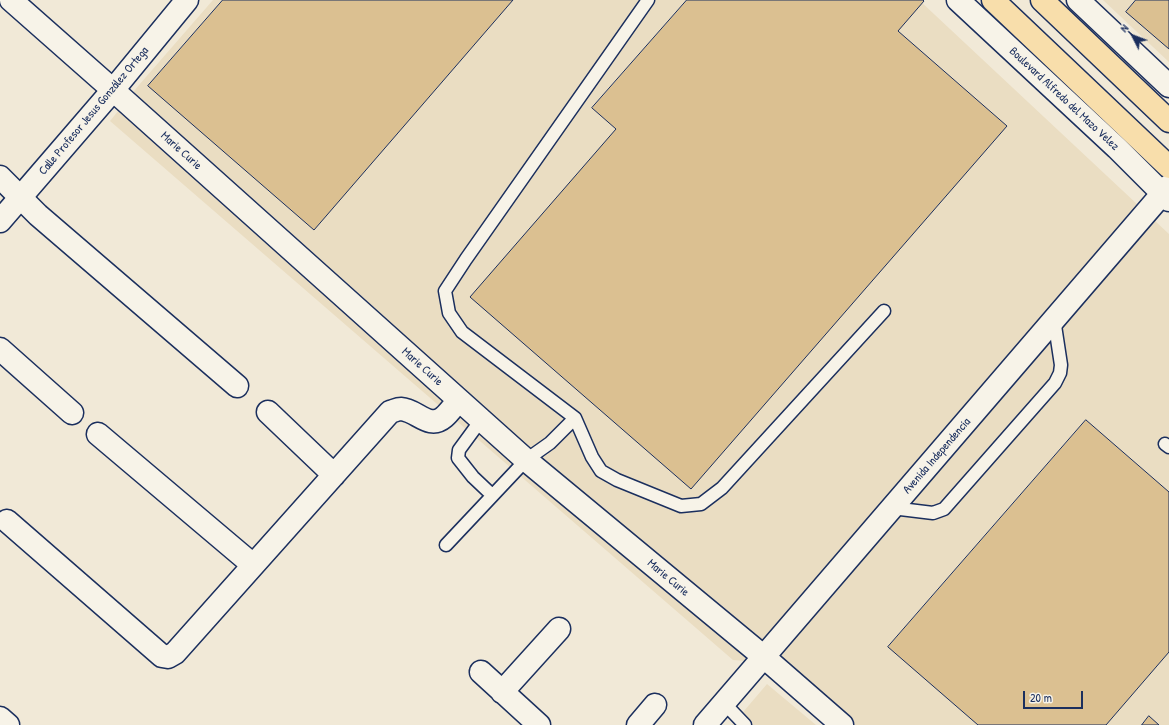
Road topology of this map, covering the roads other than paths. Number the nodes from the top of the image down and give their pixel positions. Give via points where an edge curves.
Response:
1 (11, 0) edge
2 (187, 0) edge
3 (648, 0) edge
4 (958, 0) edge
5 (993, 0) edge
6 (1042, 0) edge
7 (1078, 0) edge
8 (1169, 86) edge
9 (113, 90) junction
10 (1169, 121) edge
11 (1169, 167) edge
12 (0, 178) edge
13 (1167, 191) edge
14 (21, 198) junction
15 (0, 221) edge
16 (884, 311) dead end
17 (1054, 319) junction
18 (0, 349) edge
19 (237, 386) dead end
20 (459, 400) junction
21 (268, 412) dead end
22 (72, 413) dead end
23 (575, 418) junction
24 (481, 420) junction
25 (98, 434) dead end
26 (526, 460) junction
27 (334, 474) junction
28 (492, 495) junction
29 (892, 508) junction
30 (7, 520) dead end
31 (446, 545) dead end
32 (253, 565) junction
33 (559, 629) dead end
34 (764, 657) junction
35 (481, 672) dead end
36 (502, 692) junction
37 (724, 703) junction
38 (655, 705) dead end
39 (0, 718) edge
40 (8, 725) edge
41 (539, 725) edge
42 (638, 725) edge
43 (705, 725) edge
44 (745, 725) edge
45 (842, 725) edge

1 - 9 street, Marie Curie
2 - 9 street, Calle Profesor Jesus González Ortega
3 - 23 lane via 445,291 449,312 462,332
4 - 13 street, Boulevard Alfredo del Mazo Velez
5 - 11 main road, Boulevard Alfredo del Mazo Velez
6 - 10 main road
7 - 8 street
9 - 14 street, Calle Profesor Jesus González Ortega
9 - 20 street, Marie Curie
12 - 14 street
13 - 17 street, Avenida Independencia
14 - 15 street, Calle Profesor Jesus González Ortega
14 - 19 street
16 - 23 lane via 722,488 701,504 681,506 617,480 602,471 592,458
17 - 29 street, Avenida Independencia
17 - 29 lane via 1061,365 1055,383 944,509 933,513
18 - 22 street
20 - 24 street, Marie Curie
20 - 27 street via 438,421 431,422 403,409 390,412
21 - 27 street
23 - 26 lane via 550,443
24 - 26 street, Marie Curie
24 - 28 lane via 459,450 458,458
25 - 32 street
26 - 28 lane
26 - 34 street, Marie Curie
27 - 32 street
28 - 31 lane
29 - 34 street, Avenida Independencia
30 - 32 street via 162,656 168,657 175,653
33 - 36 street
34 - 37 street, Avenida Independencia
34 - 45 street, Marie Curie
35 - 36 street
36 - 41 street
37 - 43 street, Avenida Independencia
37 - 44 lane
38 - 42 street
39 - 40 street

